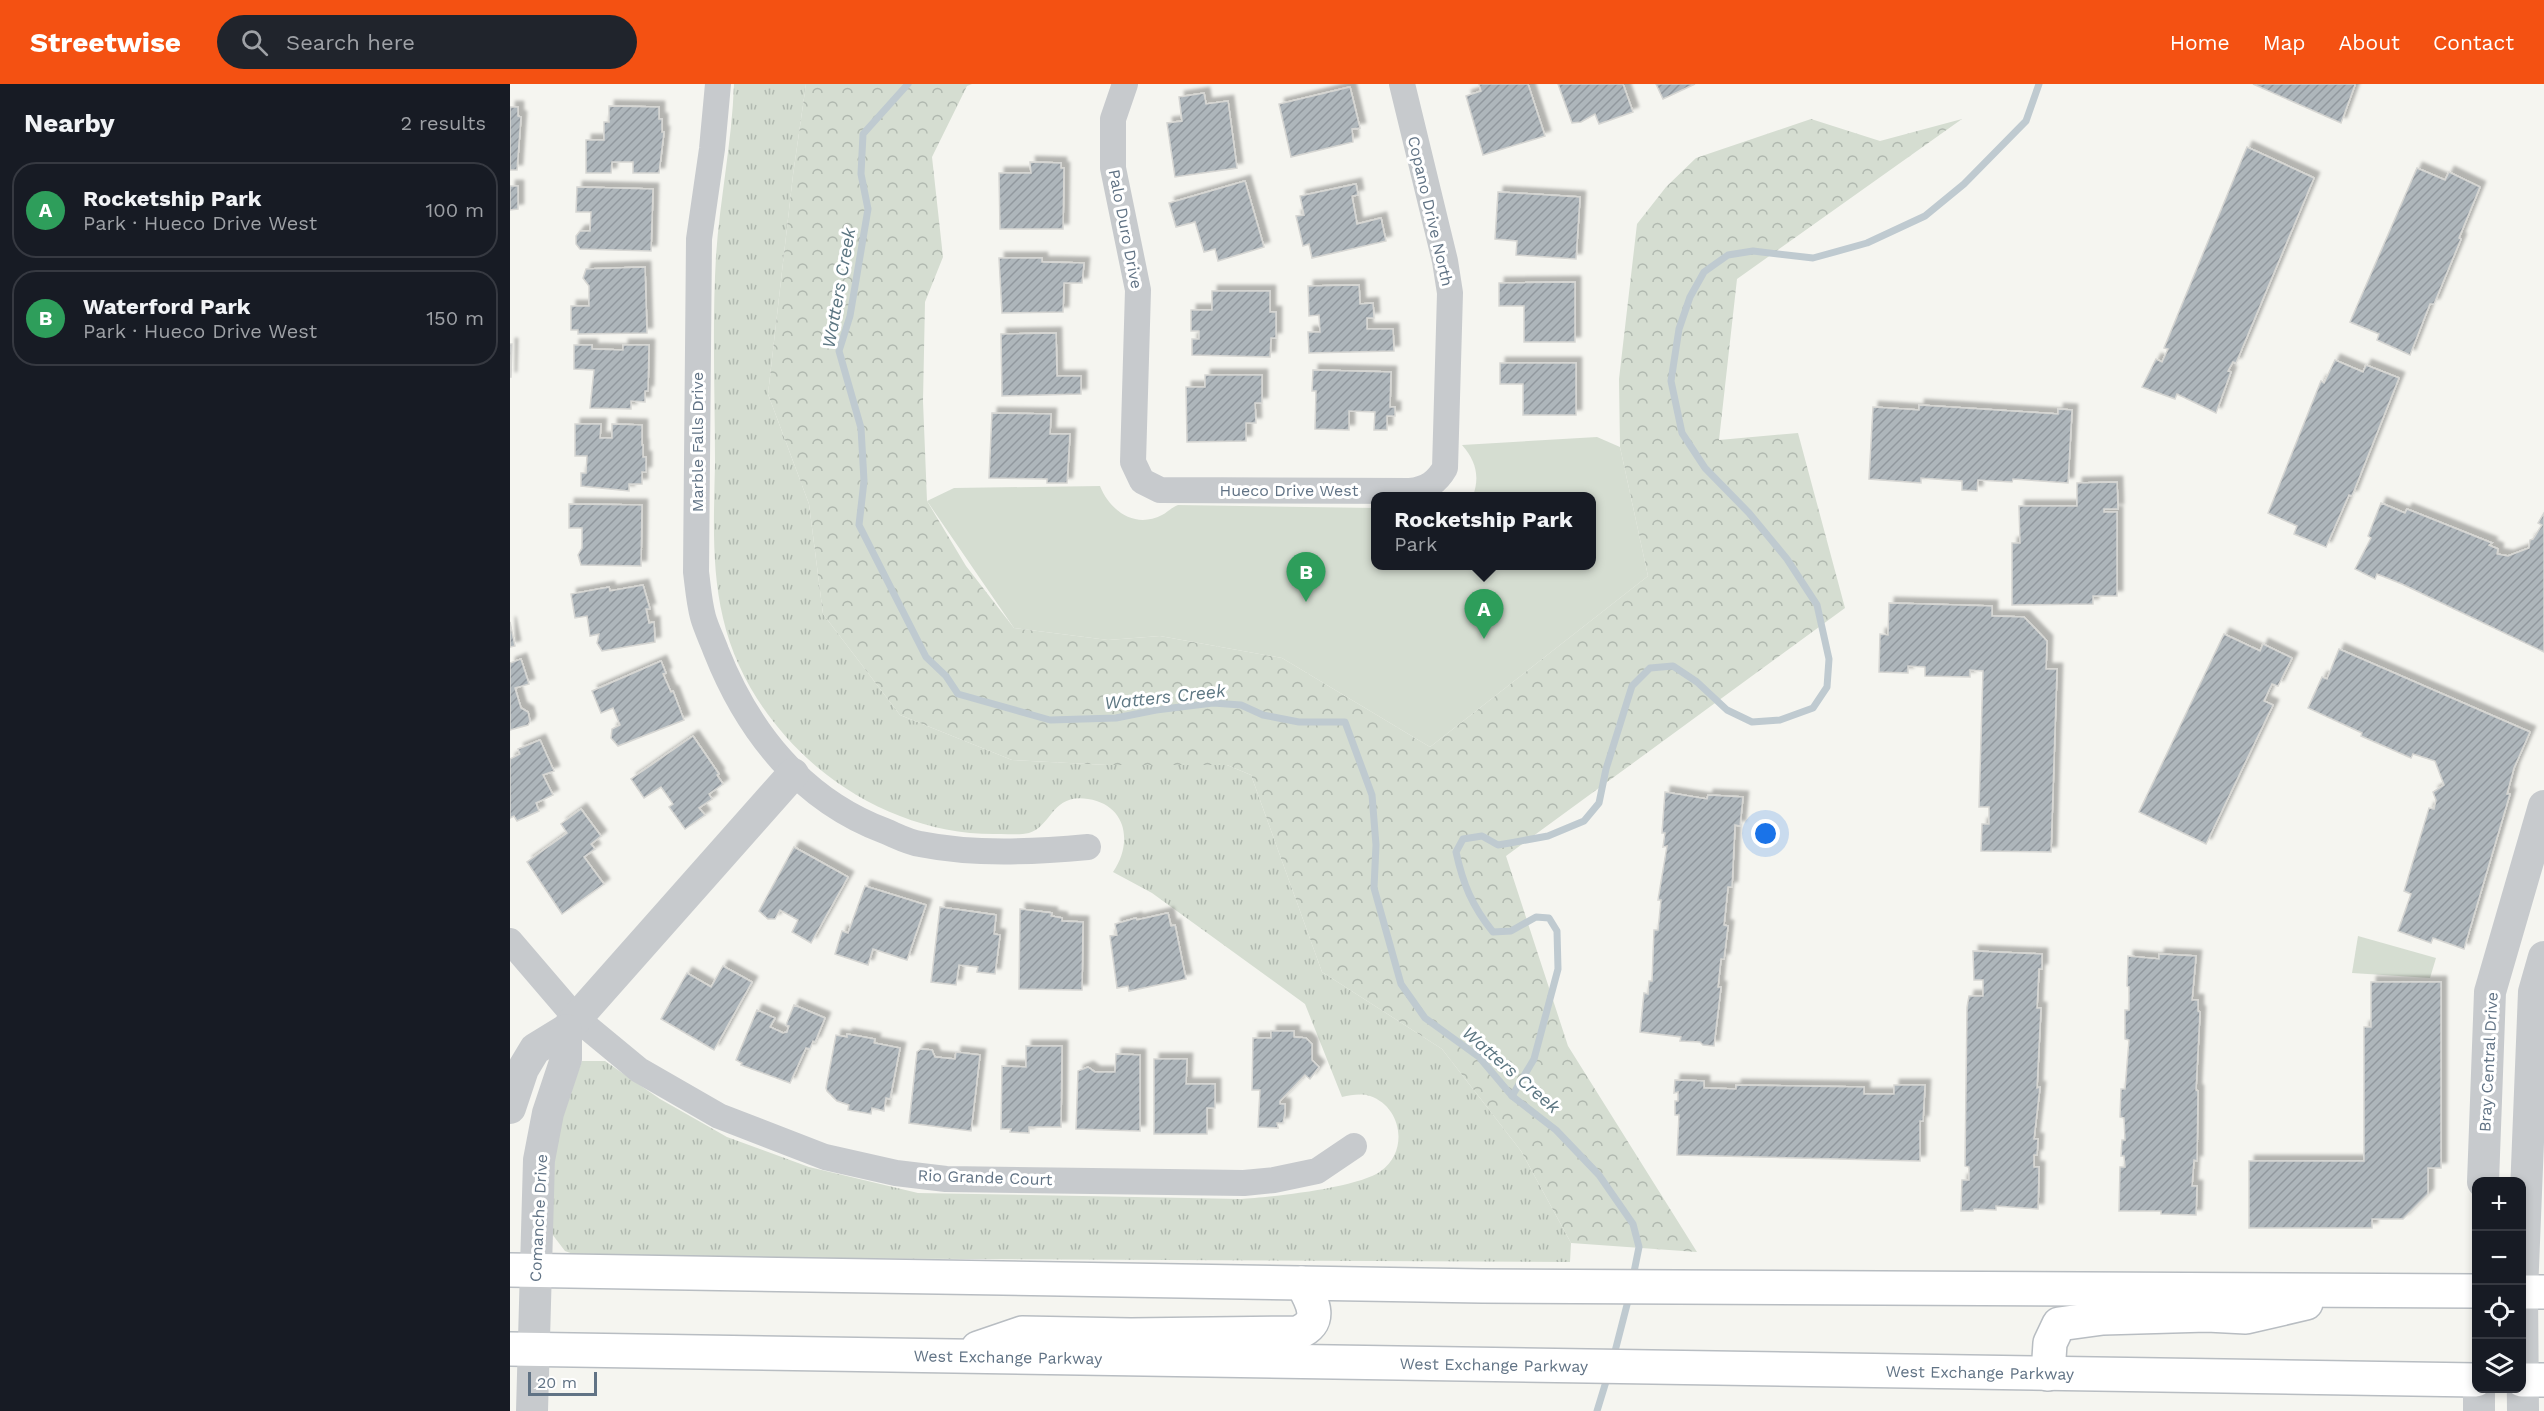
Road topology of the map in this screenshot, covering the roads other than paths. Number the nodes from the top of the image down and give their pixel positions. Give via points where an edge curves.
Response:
1 (717, 84) edge
2 (1125, 84) edge
3 (1402, 84) edge
4 (1142, 481) joint
5 (1438, 481) joint
6 (793, 774) junction
7 (2544, 806) edge
8 (1088, 848) dead end
9 (510, 941) edge
10 (2544, 957) edge
11 (571, 1024) junction
12 (510, 1108) edge
13 (1354, 1146) dead end
14 (2483, 1177) edge
15 (523, 1270) edge
16 (1302, 1283) junction
17 (2522, 1285) edge
18 (2348, 1291) junction
19 (2472, 1291) edge
20 (2526, 1292) edge
21 (2544, 1292) edge
22 (2525, 1339) edge
23 (521, 1349) edge
24 (956, 1356) junction
25 (2048, 1374) junction
26 (2472, 1380) edge
27 (2528, 1388) edge
28 (2479, 1393) edge
29 (532, 1411) edge
30 (2479, 1411) edge

1 - 6 street, Marble Falls Drive via 699,239 696,572 703,618 732,690 770,750
2 - 4 street, Palo Duro Drive via 1113,119 1113,168 1138,290 1133,462
3 - 5 street, Copano Drive North via 1450,293 1446,456
4 - 5 street, Hueco Drive West via 1160,490 1410,490
6 - 8 street, Marble Falls Drive via 833,806 918,844 1032,852
6 - 11 street
7 - 14 street, Bray Central Drive via 2490,992
9 - 11 street, Rio Grande Court
10 - 17 street via 2534,992
11 - 12 street via 535,1049 523,1069
11 - 13 street, Rio Grande Court via 639,1070 719,1116 825,1157 896,1173 946,1179 1244,1183 1317,1171
11 - 15 street, Comanche Drive via 566,1059 548,1113
15 - 16 main road
15 - 23 street, Comanche Drive
16 - 18 main road
16 - 24 main road via 1311,1299 1314,1319 1309,1329 1297,1334 1022,1333
18 - 19 main road
18 - 25 main road via 2246,1317 2115,1318 2059,1324 2050,1343
20 - 21 main road
22 - 27 street
23 - 24 main road, West Exchange Parkway
23 - 29 street, Comanche Drive
24 - 25 main road, West Exchange Parkway
25 - 26 main road, West Exchange Parkway
28 - 30 street

